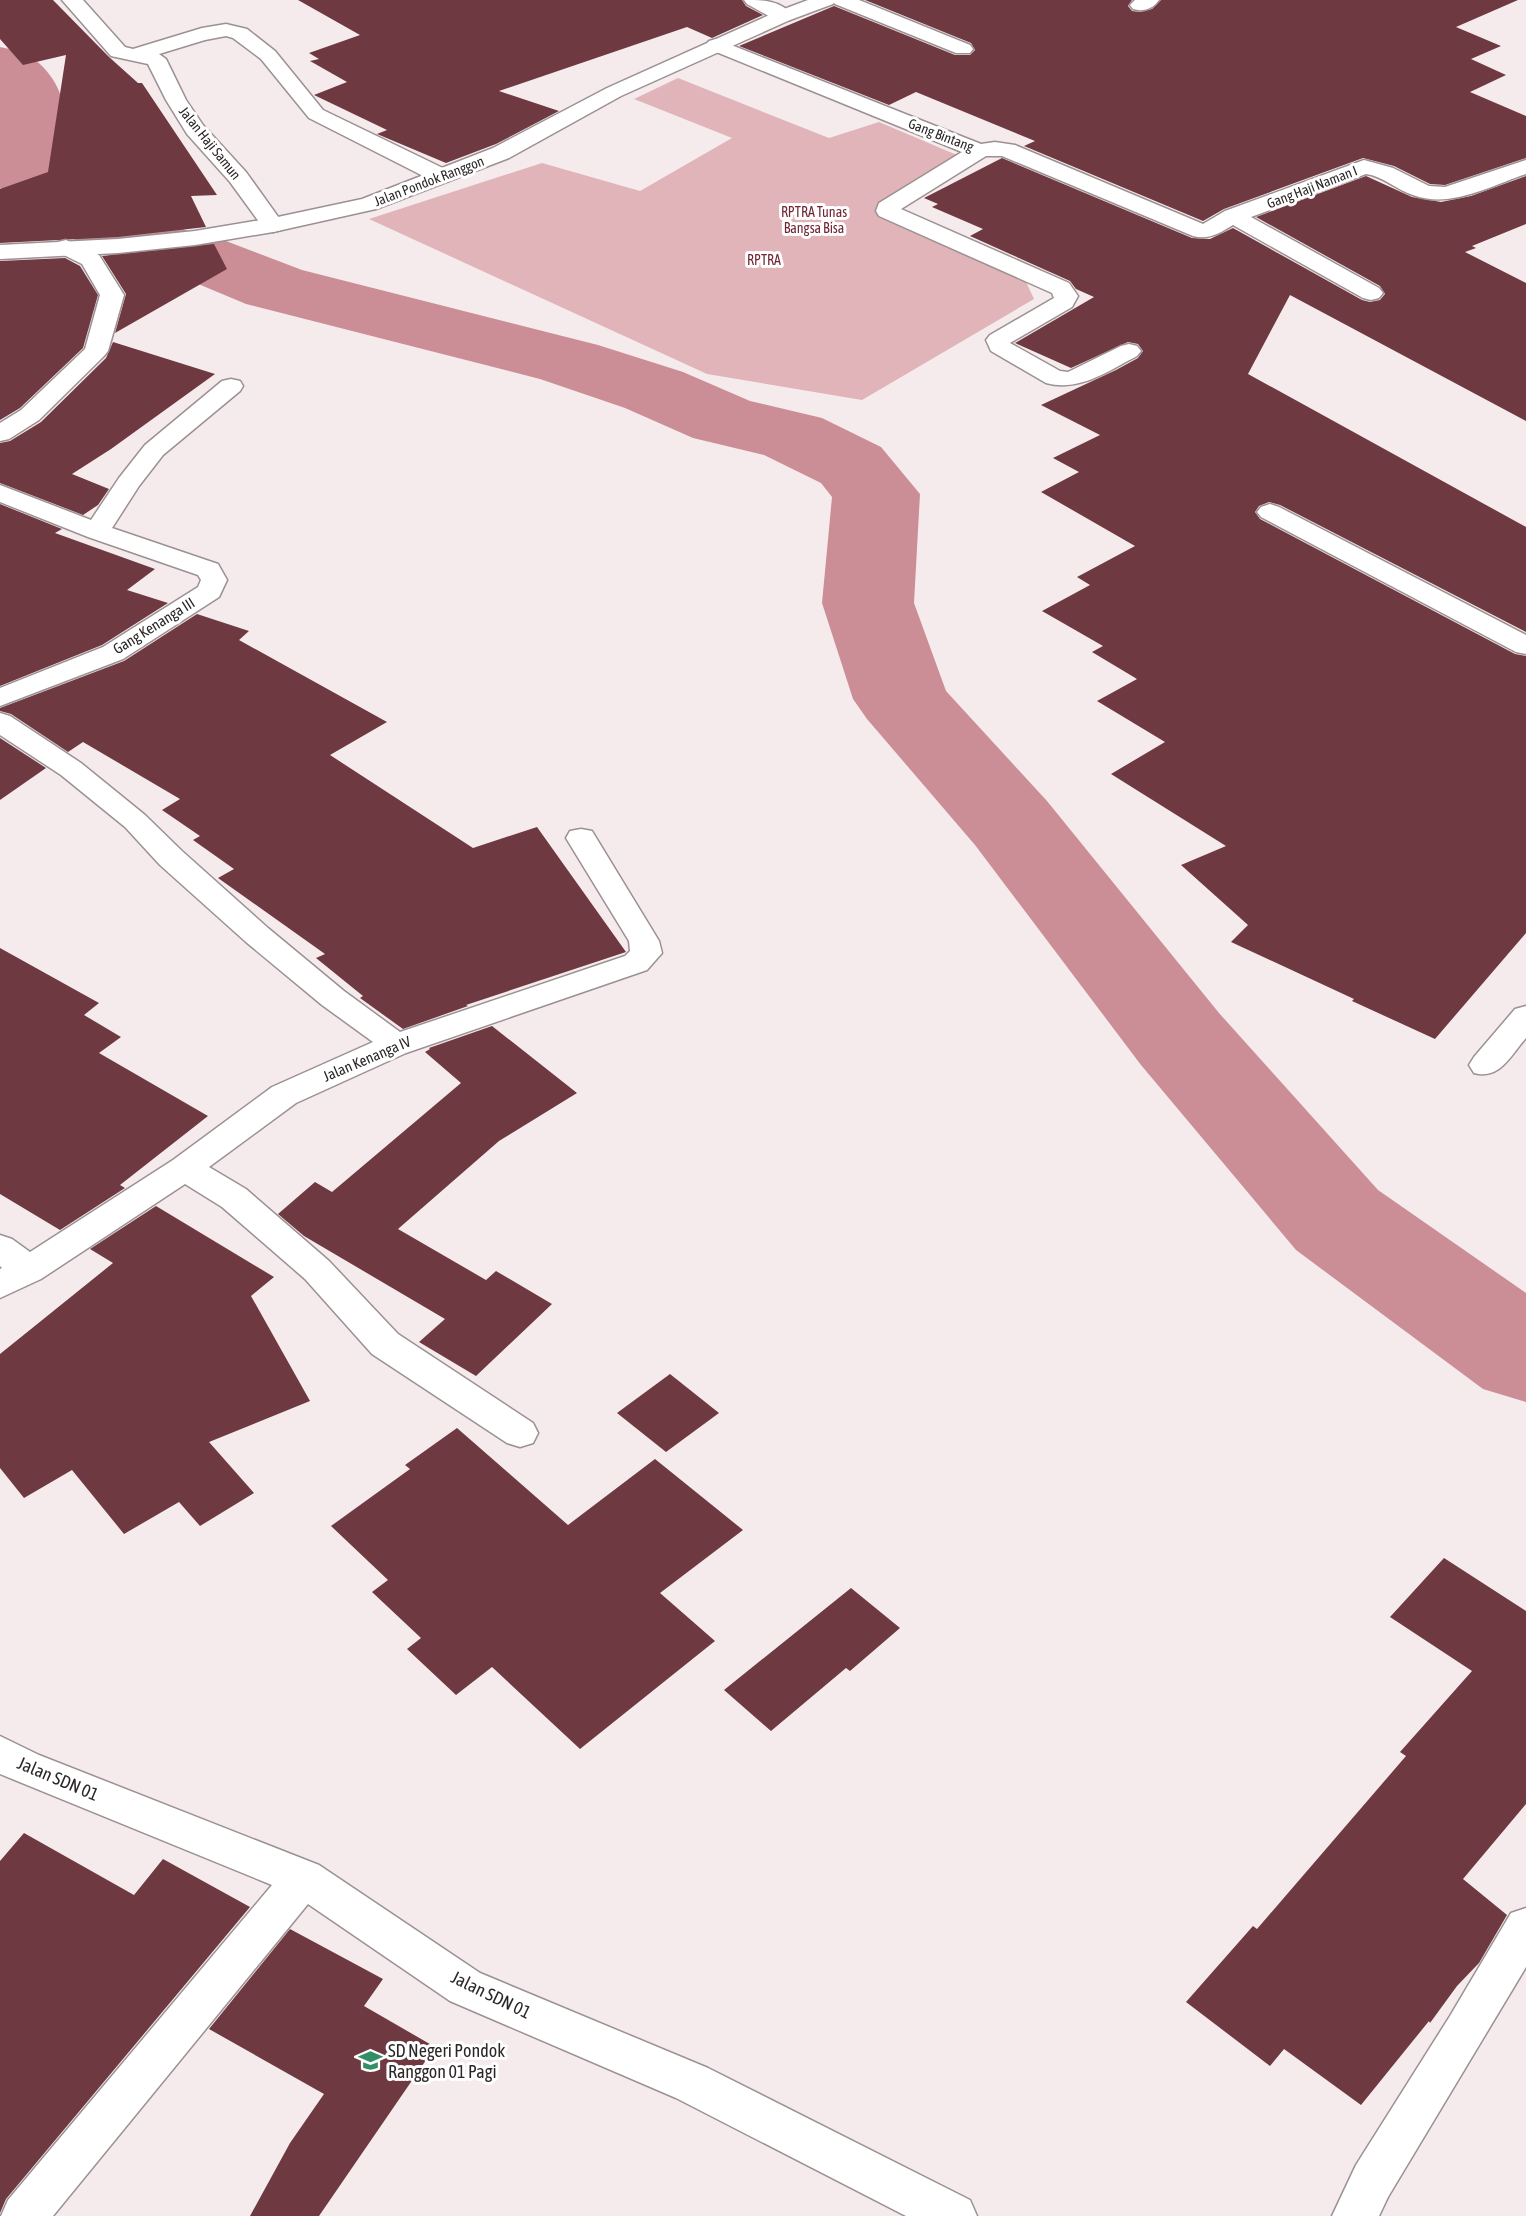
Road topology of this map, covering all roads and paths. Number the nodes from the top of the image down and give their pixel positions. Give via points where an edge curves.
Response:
1 (72, 0) edge
2 (754, 0) edge
3 (826, 0) edge
4 (842, 0) edge
5 (783, 16) junction
6 (716, 45) junction
7 (963, 49) dead end
8 (127, 53) junction
9 (979, 151) junction
10 (1526, 167) edge
11 (441, 176) junction
12 (1233, 216) junction
13 (273, 225) junction
14 (1201, 231) joint
15 (66, 247) junction
16 (0, 252) edge
17 (1371, 293) dead end
18 (1129, 351) dead end
19 (231, 386) dead end
20 (0, 434) edge
21 (0, 493) edge
22 (1270, 512) dead end
23 (97, 531) junction
24 (1526, 646) edge
25 (0, 698) edge
26 (0, 722) edge
27 (581, 838) dead end
28 (1526, 1017) edge
29 (395, 1045) junction
30 (1485, 1065) dead end
31 (185, 1168) junction
32 (0, 1248) edge
33 (15, 1278) edge
34 (520, 1433) dead end
35 (0, 1754) edge
36 (304, 1878) junction
37 (1526, 1927) edge
38 (24, 2216) edge
39 (954, 2216) edge
40 (1355, 2216) edge

1 - 8 street, Jalan Haji Samun
2 - 5 street
3 - 5 street, Jalan Pondok Ranggon
4 - 7 street
5 - 6 street, Jalan Pondok Ranggon
6 - 9 street, Gang Bintang
6 - 11 street, Jalan Pondok Ranggon via 614,92 501,153
8 - 11 street via 202,34 226,30 240,33 268,55 316,114
8 - 13 street, Jalan Haji Samun via 156,59 195,129
9 - 14 street, Gang Bintang via 1007,150
9 - 18 street via 887,211 1061,288 1066,296 1064,302 998,340 999,346 1009,352 1064,380
10 - 12 street, Gang Haji Naman I via 1436,195 1424,194 1379,170 1364,167
11 - 13 street, Jalan Pondok Ranggon via 368,204
12 - 14 street, Gang Haji Naman I
12 - 17 street
13 - 15 street, Jalan Pondok Ranggon via 195,238
15 - 16 street, Jalan Pondok Ranggon
15 - 20 street via 91,260 112,295 96,351 30,415
19 - 23 street via 154,450
21 - 23 street, Gang Kenanga III
22 - 24 street
23 - 25 street, Gang Kenanga III via 209,570 214,580 210,591 113,653
26 - 29 street via 70,768 135,821 257,935
27 - 29 street, Jalan Kenanga IV via 644,940 646,952 636,963
28 - 30 street
29 - 31 street, Jalan Kenanga IV via 284,1095
31 - 33 street, Jalan Kenanga IV
31 - 34 street via 234,1198 316,1270 385,1344
32 - 33 street
35 - 36 street, Jalan SDN 01
36 - 38 street
36 - 39 street, Jalan SDN 01 via 465,1987 692,2083
37 - 40 street via 1372,2181

